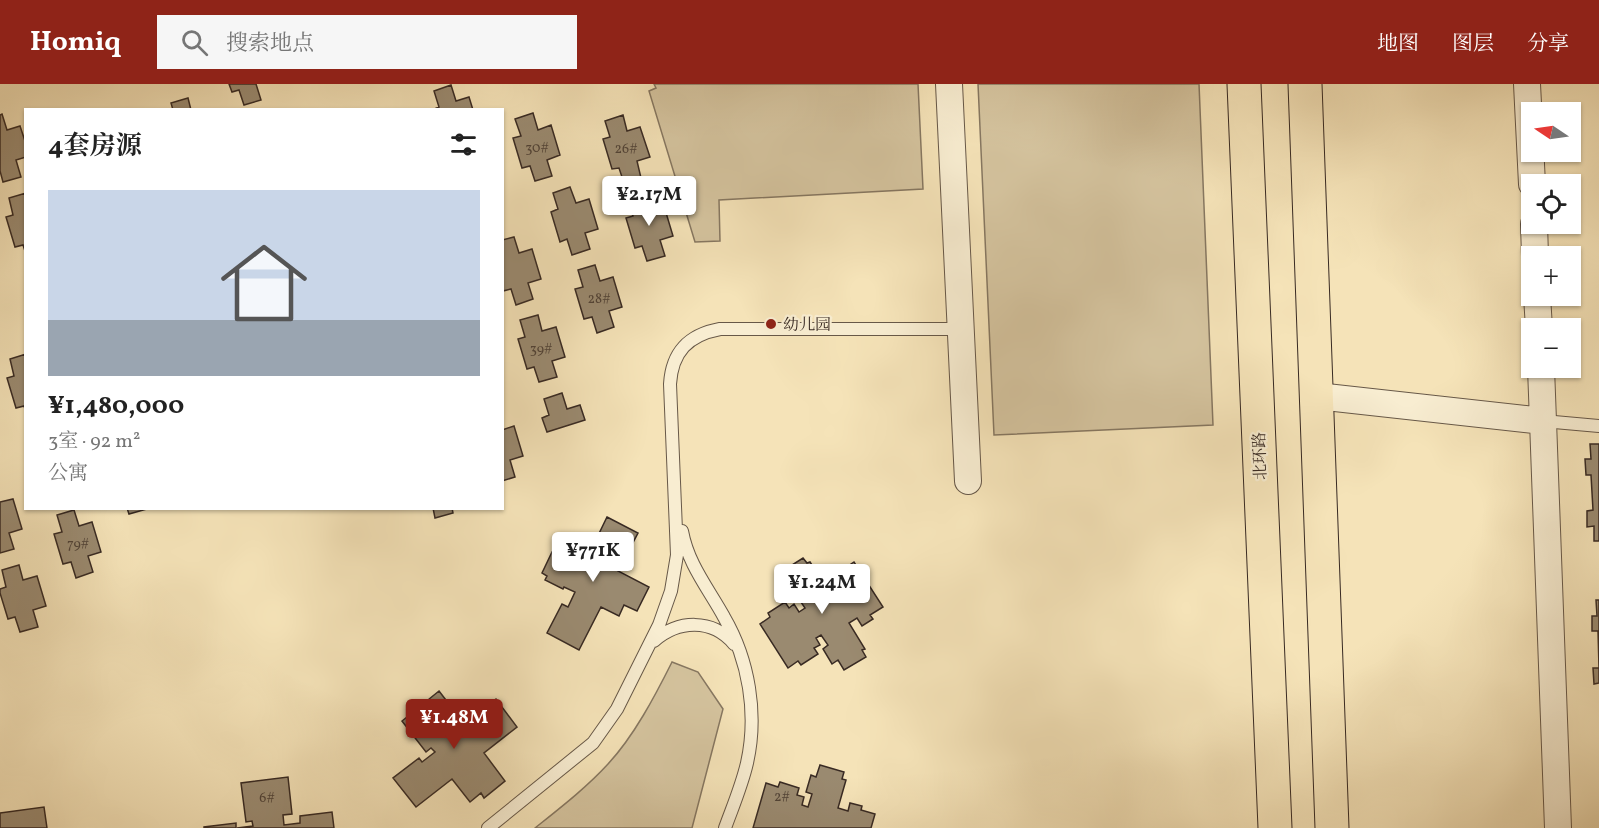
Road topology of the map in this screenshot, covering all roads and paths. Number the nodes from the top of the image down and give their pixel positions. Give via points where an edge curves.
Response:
1 (949, 84) edge
2 (1244, 84) edge
3 (1305, 84) edge
4 (1527, 84) edge
5 (1532, 174) edge
6 (961, 329) junction
7 (1541, 378) edge
8 (1317, 396) junction
9 (1543, 421) junction
10 (1599, 426) edge
11 (968, 481) dead end
12 (676, 503) junction
13 (647, 649) junction
14 (743, 661) junction
15 (488, 828) edge
16 (725, 828) edge
17 (1275, 828) edge
18 (1332, 828) edge
19 (1558, 828) edge

1 - 6 street
2 - 17 main road, 北环路
3 - 8 main road
4 - 5 street
6 - 11 street
6 - 12 lane via 720,329 694,338 678,354 671,374
7 - 9 street
8 - 9 street
8 - 18 main road
9 - 10 lane
9 - 19 street
12 - 13 lane via 677,555 671,591
12 - 14 lane via 688,554 735,637
13 - 14 lane via 665,632 683,625 699,625 728,637
13 - 15 lane via 617,709 593,743
14 - 16 lane via 751,706 750,743

